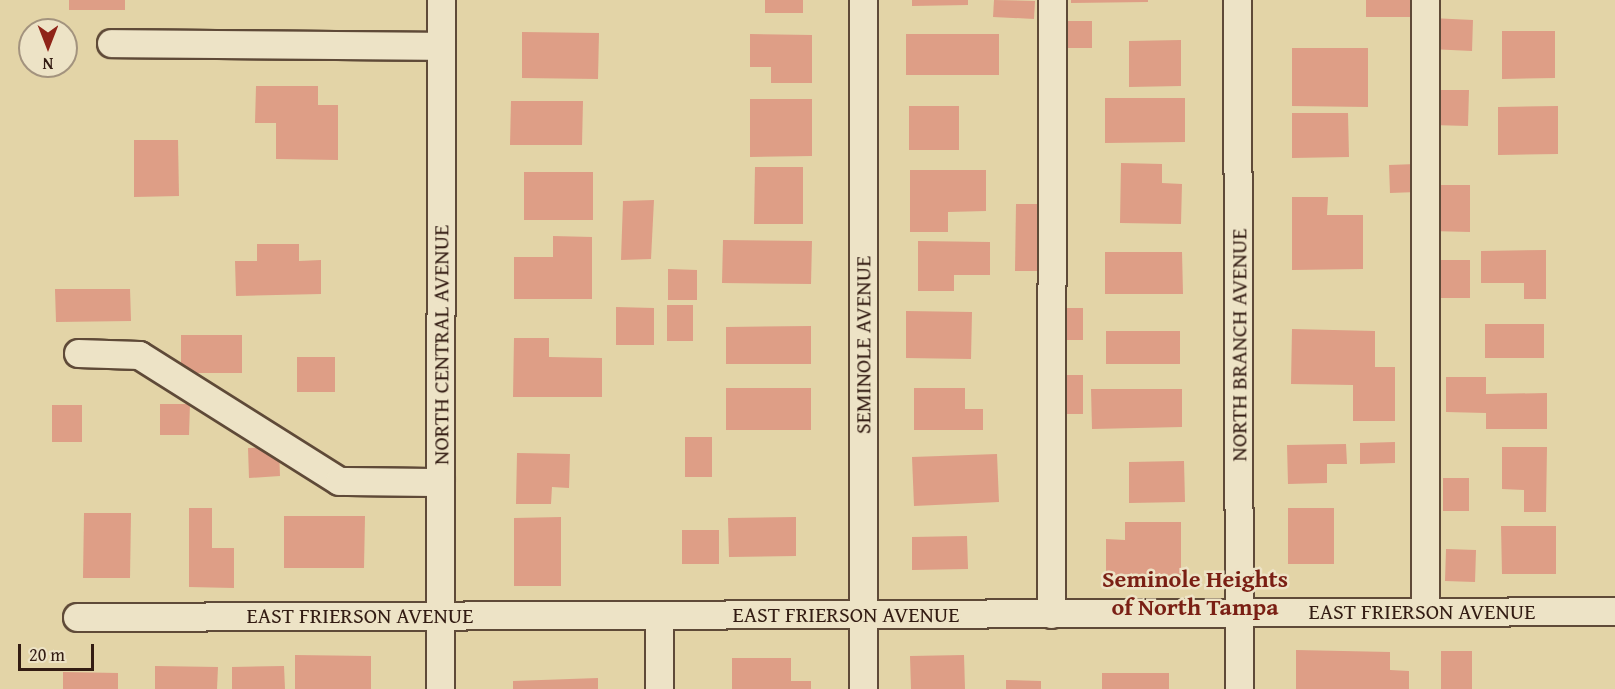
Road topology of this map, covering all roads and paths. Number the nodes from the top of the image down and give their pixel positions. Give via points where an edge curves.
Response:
1 (441, 0) edge
2 (863, 0) edge
3 (1052, 0) edge
4 (1237, 0) edge
5 (1425, 0) edge
6 (111, 43) dead end
7 (441, 46) junction
8 (78, 354) dead end
9 (441, 482) junction
10 (1615, 611) edge
11 (1425, 612) junction
12 (1051, 614) junction
13 (1241, 614) junction
14 (440, 615) junction
15 (659, 615) junction
16 (863, 615) junction
17 (78, 617) dead end
18 (440, 689) edge
19 (659, 689) edge
20 (863, 689) edge
21 (1239, 689) edge

1 - 7 street, NORTH CENTRAL AVENUE
2 - 16 street, SEMINOLE AVENUE
3 - 12 street
4 - 13 street, NORTH BRANCH AVENUE
5 - 11 street
6 - 7 street
7 - 9 street, NORTH CENTRAL AVENUE
8 - 9 street via 139,355 339,481
9 - 14 street, NORTH CENTRAL AVENUE
10 - 11 street, EAST FRIERSON AVENUE
11 - 13 street, EAST FRIERSON AVENUE
12 - 13 street, EAST FRIERSON AVENUE
12 - 16 street, EAST FRIERSON AVENUE
13 - 21 street, NORTH BRANCH AVENUE
14 - 15 street, EAST FRIERSON AVENUE
14 - 17 street, EAST FRIERSON AVENUE
14 - 18 street, NORTH CENTRAL AVENUE
15 - 16 street, EAST FRIERSON AVENUE
15 - 19 street
16 - 20 street, SEMINOLE AVENUE

